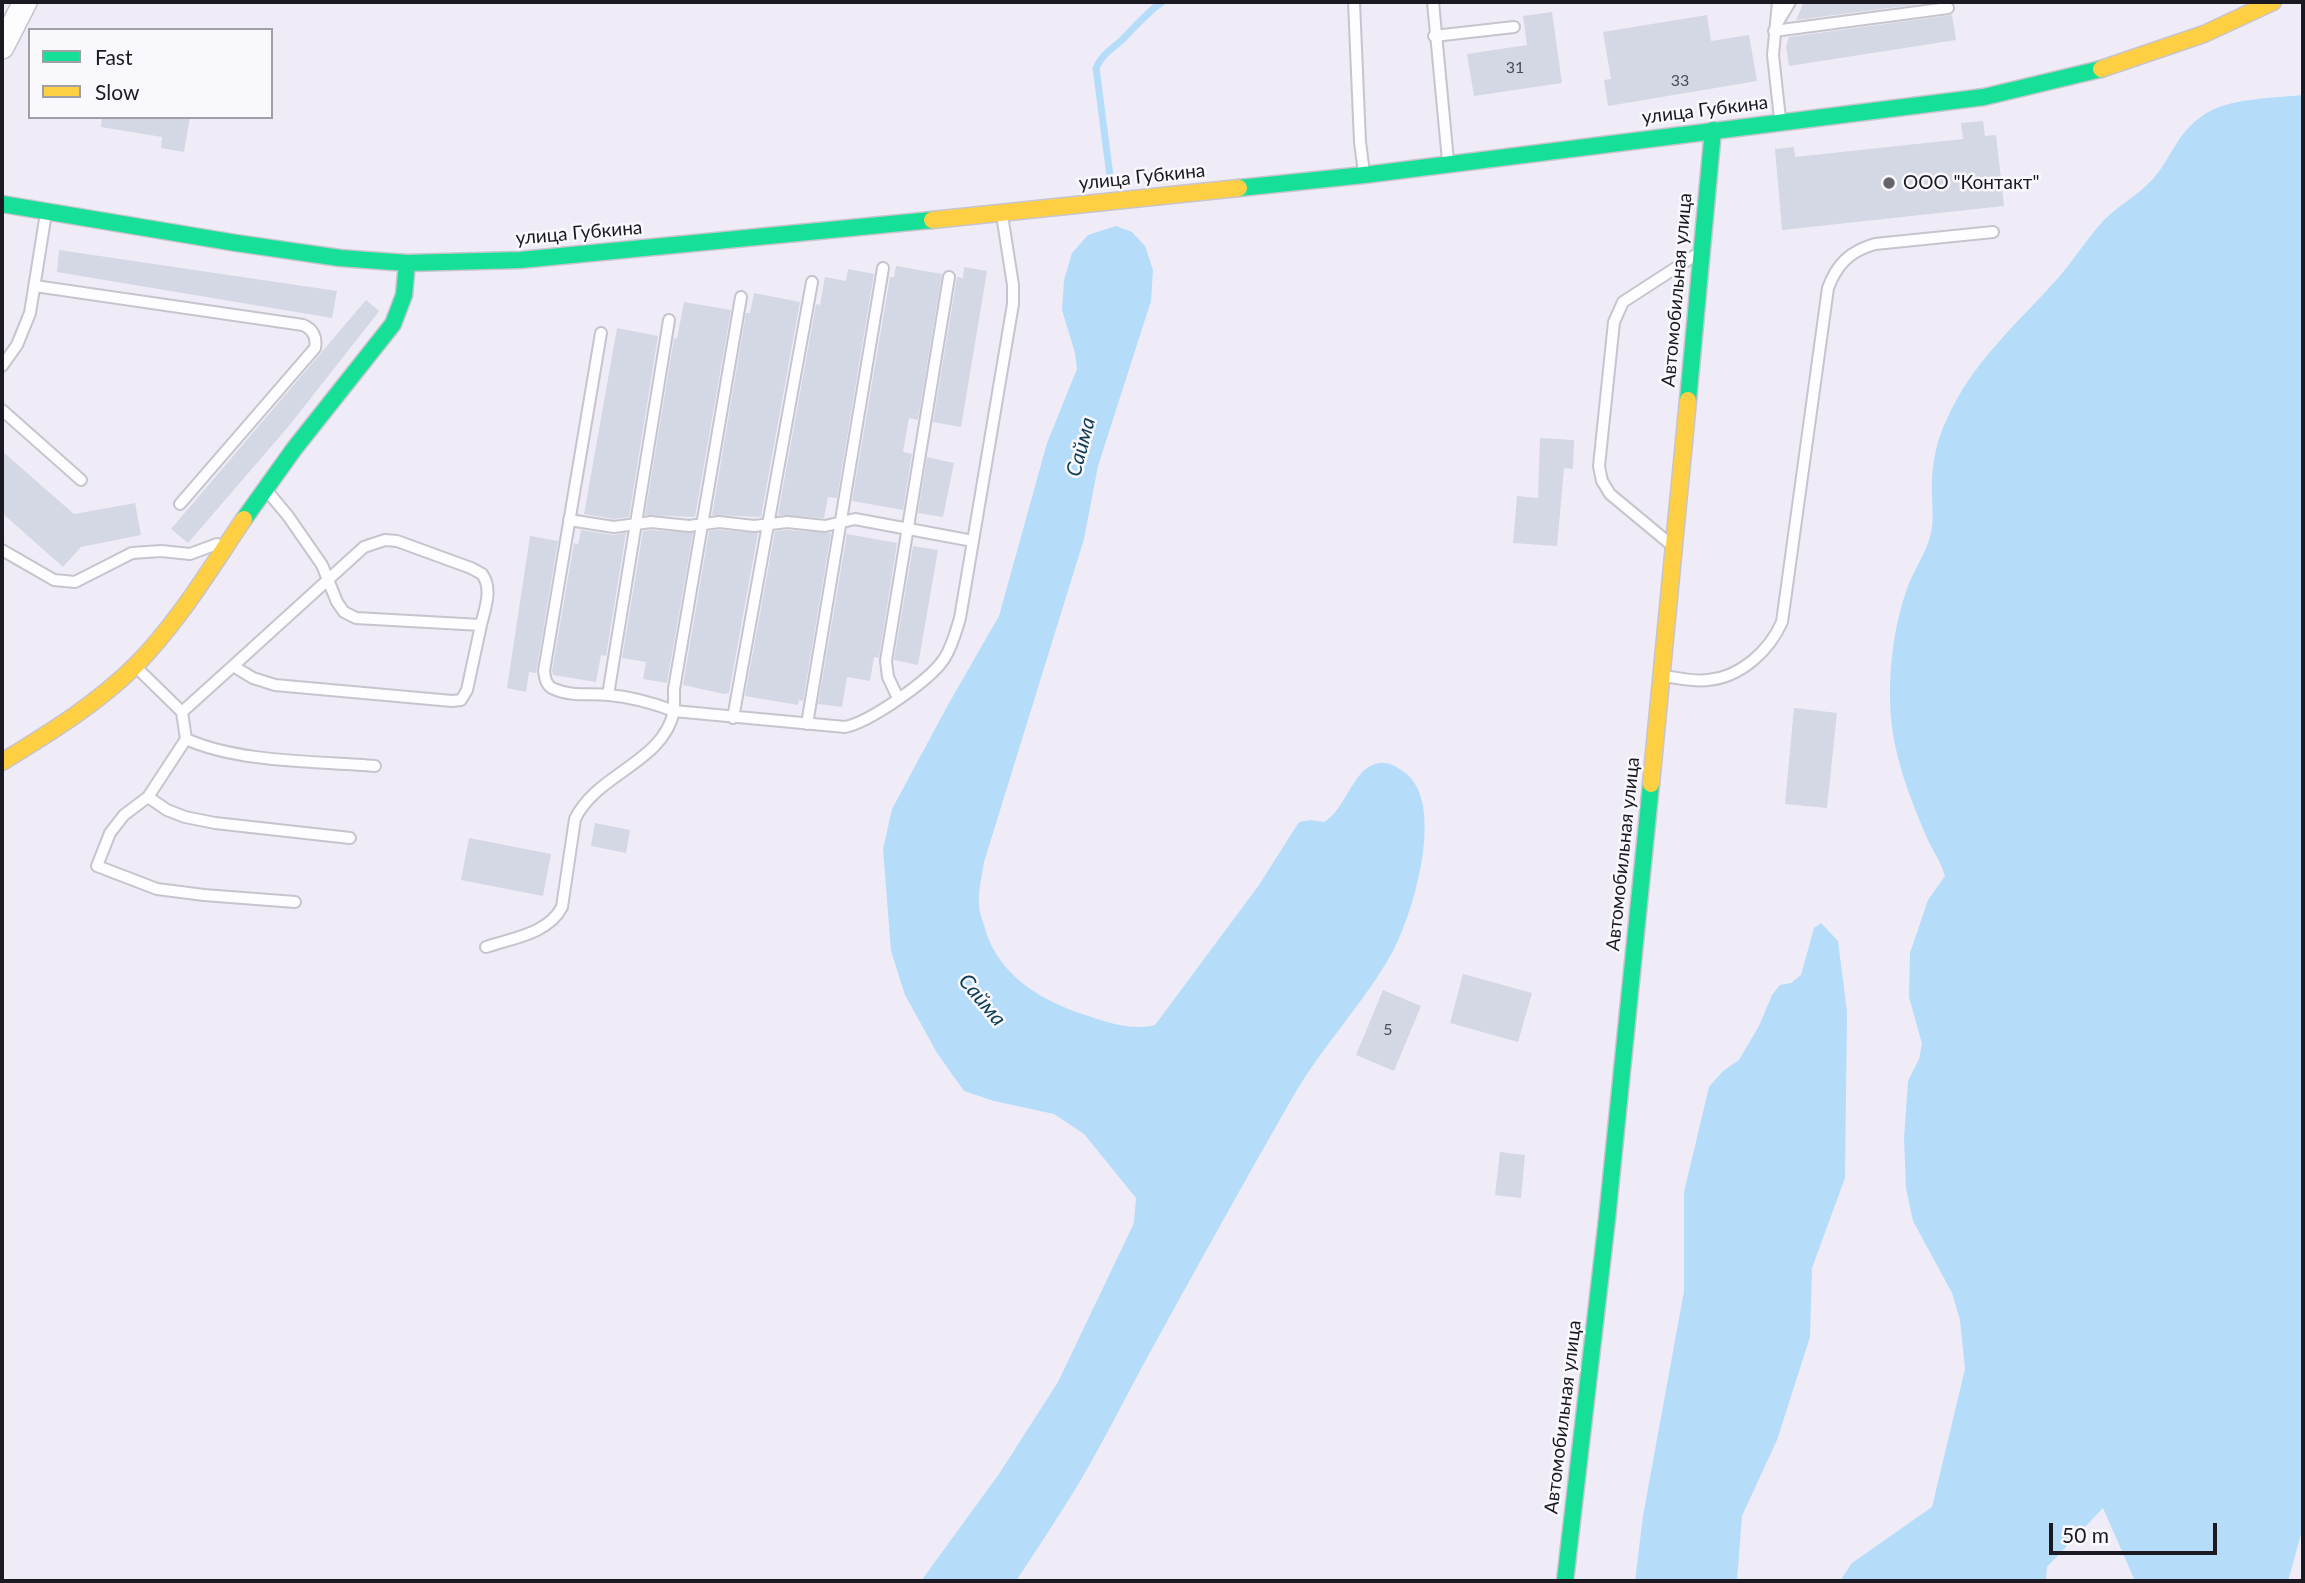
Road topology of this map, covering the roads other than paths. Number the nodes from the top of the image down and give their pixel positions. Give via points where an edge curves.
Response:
1 (25, 2) edge
2 (1354, 2) edge
3 (1433, 2) edge
4 (1778, 2) edge
5 (1790, 2) edge
6 (2273, 2) edge
7 (1948, 8) dead end
8 (1514, 27) dead end
9 (1774, 31) junction
10 (1434, 36) junction
11 (2, 47) edge
12 (1780, 122) junction
13 (1713, 130) junction
14 (1448, 164) junction
15 (1364, 175) junction
16 (2, 204) edge
17 (46, 211) junction
18 (1001, 213) junction
19 (1993, 232) dead end
20 (1702, 252) junction
21 (407, 263) junction
22 (883, 268) dead end
23 (949, 277) dead end
24 (812, 282) dead end
25 (35, 286) junction
26 (741, 297) dead end
27 (669, 320) dead end
28 (601, 333) dead end
29 (2, 366) edge
30 (2, 410) edge
31 (80, 480) dead end
32 (265, 488) junction
33 (180, 504) dead end
34 (569, 520) junction
35 (841, 523) junction
36 (636, 524) junction
37 (702, 524) junction
38 (768, 524) junction
39 (908, 529) junction
40 (229, 539) junction
41 (973, 541) junction
42 (1674, 547) junction
43 (2, 551) edge
44 (330, 580) junction
45 (481, 625) junction
46 (135, 666) junction
47 (233, 666) junction
48 (1662, 676) junction
49 (608, 695) junction
50 (898, 698) junction
51 (674, 711) junction
52 (182, 712) junction
53 (733, 718) junction
54 (807, 724) junction
55 (186, 739) junction
56 (2, 762) edge
57 (375, 766) dead end
58 (148, 797) junction
59 (350, 838) dead end
60 (295, 902) dead end
61 (486, 947) dead end
62 (1565, 1581) edge

1 - 11 street
2 - 15 lane
3 - 10 lane
4 - 9 lane
5 - 9 lane
6 - 12 street, улица Губкина via 2180,43 2048,83 1934,104
7 - 9 lane
8 - 10 lane
9 - 12 lane
10 - 14 lane
12 - 13 street, улица Губкина
13 - 14 street, улица Губкина
13 - 20 street, Автомобильная улица
14 - 15 street, улица Губкина
15 - 18 street, улица Губкина
16 - 17 street, улица Губкина
17 - 21 street, улица Губкина via 340,258
17 - 25 lane
18 - 21 street, улица Губкина via 520,260
18 - 41 lane via 1013,304
19 - 48 lane via 1875,244 1860,248 1834,272 1828,288 1782,622 1766,650 1735,673 1705,681
20 - 42 street, Автомобильная улица
20 - 42 lane via 1623,302 1617,311 1598,466 1610,494
21 - 32 street via 406,290 393,324
22 - 35 lane
23 - 39 lane
24 - 38 lane
25 - 29 lane via 24,330
25 - 33 lane via 303,325 312,331 315,348
26 - 37 lane
27 - 36 lane
28 - 34 lane
30 - 31 lane
32 - 40 street
32 - 44 lane
34 - 36 lane via 614,527
34 - 49 lane via 545,679 553,689
35 - 38 lane
35 - 39 lane via 855,519
35 - 54 lane
36 - 37 lane
36 - 49 lane
37 - 38 lane
37 - 51 lane
38 - 53 lane
39 - 41 lane
39 - 50 lane via 886,661
40 - 43 lane via 190,554 132,553 75,583 54,580
40 - 46 street via 197,591
41 - 50 lane via 960,618 946,657 935,671
42 - 48 street, Автомобильная улица
44 - 45 lane via 337,602 356,618
44 - 45 lane via 374,542 412,545 482,575 488,590
44 - 47 lane
45 - 47 lane via 461,700 275,685
46 - 52 lane
46 - 56 street via 84,710
47 - 52 lane
48 - 62 street, Автомобильная улица
49 - 51 lane
50 - 54 lane via 859,724
51 - 53 lane
51 - 61 lane via 671,726 652,750 590,796 579,810 562,907 555,920
52 - 55 lane
53 - 54 lane
55 - 57 lane via 234,755
55 - 58 lane
58 - 59 lane via 167,810 195,819
58 - 60 lane via 110,833 97,866 158,889

